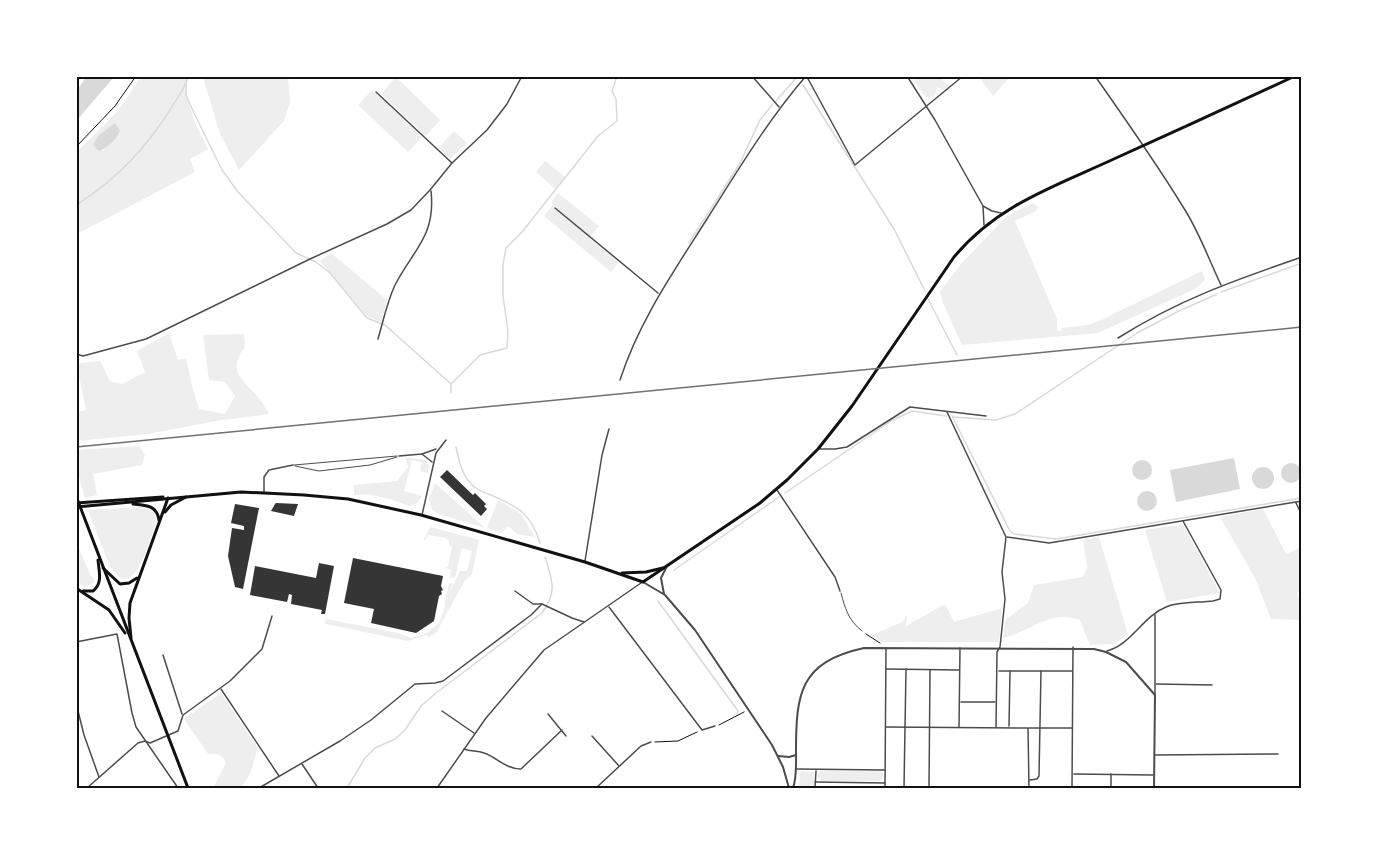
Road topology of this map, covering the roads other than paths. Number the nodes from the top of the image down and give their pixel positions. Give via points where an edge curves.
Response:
1 (522, 76) edge
2 (752, 76) edge
3 (807, 76) edge
4 (907, 76) edge
5 (963, 76) edge
6 (1095, 76) edge
7 (1295, 76) edge
8 (376, 92) dead end
9 (927, 107) junction
10 (780, 108) junction
11 (1143, 146) junction
12 (452, 163) junction
13 (430, 190) junction
14 (983, 206) junction
15 (555, 208) dead end
16 (1002, 213) junction
17 (984, 226) junction
18 (1302, 257) edge
19 (1221, 285) junction
20 (658, 293) junction
21 (1118, 338) dead end
22 (378, 339) dead end
23 (76, 354) edge
24 (620, 380) dead end
25 (947, 412) junction
26 (986, 416) dead end
27 (609, 429) dead end
28 (446, 440) dead end
29 (437, 449) junction
30 (818, 449) junction
31 (422, 454) junction
32 (399, 456) junction
33 (433, 462) junction
34 (293, 465) junction
35 (777, 489) junction
36 (264, 492) junction
37 (76, 496) edge
38 (189, 496) junction
39 (168, 498) junction
40 (1302, 501) edge
41 (1296, 502) junction
42 (122, 503) junction
43 (76, 505) edge
44 (422, 515) junction
45 (1302, 515) edge
46 (161, 519) junction
47 (1183, 521) junction
48 (159, 526) junction
49 (1006, 537) junction
50 (98, 556) junction
51 (585, 562) junction
52 (102, 566) junction
53 (666, 566) junction
54 (140, 574) junction
55 (621, 574) junction
56 (643, 582) junction
57 (78, 589) edge
58 (515, 591) dead end
59 (840, 591) joint
60 (664, 594) junction
61 (542, 604) junction
62 (609, 606) junction
63 (1155, 615) junction
64 (272, 616) dead end
65 (585, 622) junction
66 (862, 631) road end
67 (129, 638) junction
68 (76, 642) edge
69 (132, 646) junction
70 (886, 647) junction
71 (960, 647) junction
72 (1000, 647) junction
73 (1073, 647) junction
74 (1106, 652) junction
75 (163, 655) dead end
76 (886, 669) junction
77 (906, 669) junction
78 (930, 670) junction
79 (960, 670) junction
80 (997, 671) junction
81 (1010, 671) junction
82 (1041, 671) junction
83 (1073, 671) junction
84 (1155, 684) junction
85 (1212, 685) dead end
86 (220, 688) junction
87 (1155, 695) junction
88 (960, 702) junction
89 (996, 702) junction
90 (76, 703) edge
91 (442, 711) dead end
92 (548, 714) dead end
93 (183, 715) junction
94 (715, 726) road end
95 (905, 726) junction
96 (886, 727) junction
97 (929, 727) junction
98 (959, 727) junction
99 (996, 727) junction
100 (1009, 727) junction
101 (1028, 728) junction
102 (1040, 728) junction
103 (1072, 728) junction
104 (562, 730) junction
105 (475, 733) junction
106 (168, 736) junction
107 (566, 736) dead end
108 (592, 736) dead end
109 (145, 741) junction
110 (651, 742) road end
111 (464, 748) junction
112 (1278, 754) dead end
113 (796, 755) junction
114 (1155, 755) junction
115 (778, 756) junction
116 (301, 764) junction
117 (619, 766) junction
118 (796, 769) junction
119 (816, 770) junction
120 (885, 770) junction
121 (1111, 773) junction
122 (1072, 774) junction
123 (1154, 775) junction
124 (279, 776) junction
125 (99, 778) junction
126 (1029, 780) junction
127 (816, 782) junction
128 (885, 783) junction
129 (87, 789) edge
130 (178, 789) edge
131 (188, 789) edge
132 (259, 789) edge
133 (318, 789) edge
134 (436, 789) edge
135 (596, 789) edge
136 (791, 789) edge
137 (815, 789) edge
138 (885, 789) edge
139 (904, 789) edge
140 (929, 789) edge
141 (1029, 789) edge
142 (1072, 789) edge
143 (1111, 789) edge
144 (1154, 789) edge

1 - 12 street via 507,105 487,130
2 - 10 street
3 - 9 street via 855,165
3 - 10 street
4 - 9 street
5 - 9 street
6 - 11 street
7 - 11 main road
8 - 12 street
9 - 14 street
10 - 20 street
11 - 16 main road
11 - 19 street via 1186,211
12 - 13 street
13 - 22 street via 430,223 395,286
13 - 23 street via 411,210 387,224 146,339 83,356
14 - 16 street
14 - 17 street
15 - 20 street
16 - 17 main road
17 - 30 main road via 954,258
18 - 19 street
19 - 21 street via 1153,316
20 - 24 street
25 - 26 street
25 - 30 street via 910,407 847,447
25 - 49 street
27 - 51 street
28 - 29 street
29 - 31 street
29 - 33 street
30 - 35 main road
31 - 32 street
31 - 33 street
32 - 34 lane
32 - 34 lane via 370,465 319,471
33 - 44 street
34 - 36 street via 269,470 264,477
35 - 53 main road
35 - 59 street
36 - 38 main road
36 - 44 main road via 348,499
37 - 50 main road
38 - 39 main road
38 - 46 main road via 171,505
39 - 42 main road
39 - 43 main road
39 - 46 main road
40 - 41 street
41 - 45 street
41 - 47 street
42 - 43 main road
42 - 48 main road via 152,508 158,514
44 - 51 main road
46 - 48 main road
47 - 49 street via 1049,543
47 - 63 street via 1221,596 1216,601 1166,607
48 - 54 main road
49 - 72 street
50 - 52 main road
50 - 57 main road via 99,585 90,592
51 - 55 main road
52 - 54 main road via 120,584 129,583
52 - 67 main road
53 - 55 main road
53 - 56 main road
53 - 60 street via 661,578
54 - 69 main road via 129,605
55 - 56 main road
56 - 60 street
56 - 62 street
57 - 67 main road via 109,610
58 - 61 street via 533,604
59 - 66 lane via 847,615
60 - 115 street via 695,630
61 - 65 street
61 - 116 street via 456,673 435,683 415,684 371,720
62 - 65 street
62 - 94 street via 702,730
63 - 74 street via 1117,649
63 - 84 street
64 - 86 street via 262,649
65 - 105 street via 544,650
67 - 69 main road
68 - 109 street via 117,634 132,713
69 - 106 main road
70 - 71 street
70 - 76 street
70 - 113 street via 842,653 810,676 797,709
71 - 72 street
71 - 79 street
72 - 73 street
72 - 80 street
73 - 74 street
73 - 83 street
74 - 87 street via 1134,670
75 - 93 street
76 - 77 street
76 - 96 street
77 - 78 street
77 - 95 street
78 - 79 street
78 - 97 street
79 - 88 street
80 - 81 street
80 - 89 street
81 - 82 street
81 - 100 street
82 - 83 street
82 - 102 street
83 - 103 street
84 - 85 street
84 - 87 street
86 - 93 street
86 - 124 street
87 - 114 street
88 - 89 street
88 - 98 street
89 - 99 street
90 - 125 street
91 - 105 street
92 - 104 street
93 - 106 street via 178,731
95 - 96 street
95 - 97 street
95 - 139 street
96 - 120 street
97 - 98 street
97 - 140 street
98 - 99 street
99 - 100 street
100 - 101 street
101 - 102 street
101 - 126 street
102 - 103 street
102 - 126 street via 1040,776
103 - 122 street
104 - 107 street
104 - 111 street via 521,769 500,763 487,753
105 - 111 street
106 - 109 street via 150,743
106 - 131 main road
108 - 117 street
109 - 125 street via 129,750
109 - 130 street
110 - 117 street
111 - 134 street
112 - 114 street
113 - 115 street
113 - 118 street
114 - 123 street
115 - 136 street
116 - 124 street
116 - 133 street
117 - 135 street
118 - 119 street
118 - 136 street
119 - 120 street
119 - 127 street
120 - 128 street
121 - 122 street
121 - 123 street
121 - 143 street
122 - 142 street
123 - 144 street
124 - 132 street
125 - 129 street
126 - 141 street
127 - 128 street
127 - 137 street
128 - 138 street

